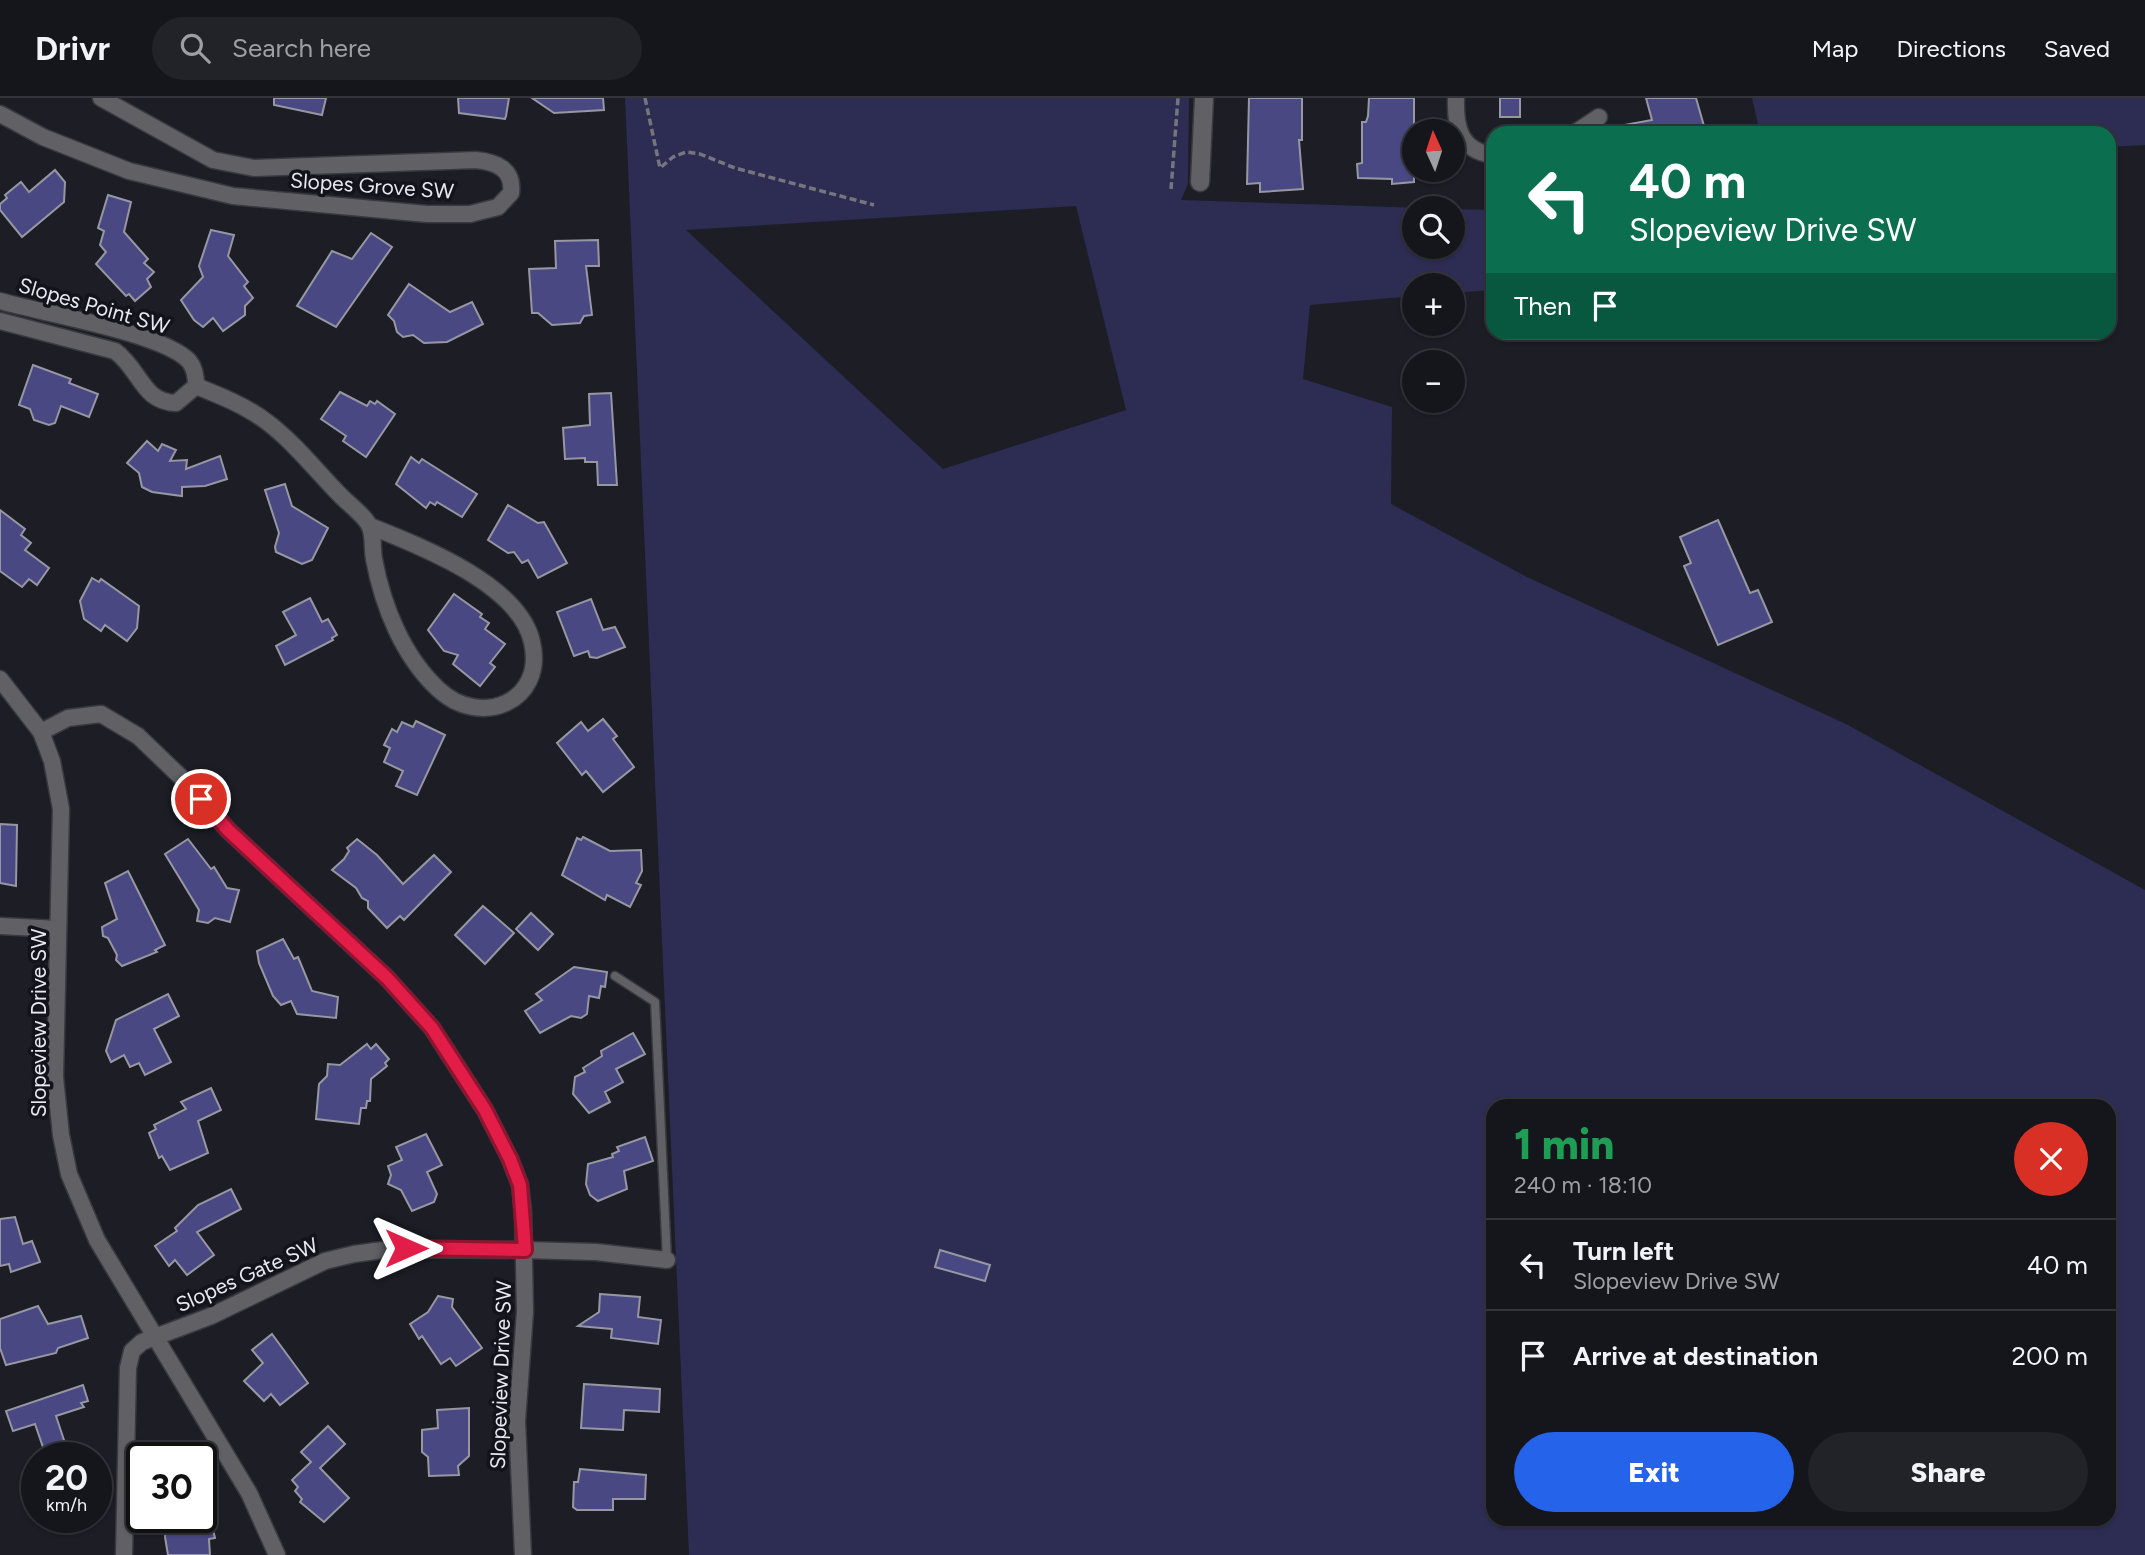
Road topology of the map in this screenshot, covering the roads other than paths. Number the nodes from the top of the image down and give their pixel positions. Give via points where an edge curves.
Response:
1 (101, 98) edge
2 (1204, 98) edge
3 (1456, 98) edge
4 (0, 114) edge
5 (1599, 117) dead end
6 (1586, 126) edge
7 (1486, 154) edge
8 (1200, 182) dead end
9 (0, 301) edge
10 (0, 321) edge
11 (196, 386) junction
12 (370, 526) junction
13 (0, 679) edge
14 (41, 732) junction
15 (0, 926) edge
16 (58, 929) junction
17 (615, 976) dead end
18 (525, 1250) junction
19 (667, 1260) joint
20 (156, 1337) junction
21 (124, 1555) edge
22 (277, 1555) edge
23 (523, 1555) edge

1 - 4 street, Slopes Grove SW via 213,160 231,165 254,168 476,159 505,169 511,193 498,207 470,214 233,196 129,171 43,137
2 - 8 street
3 - 7 street via 1457,131 1477,153
5 - 6 street
9 - 11 street, Slopes Point SW via 155,341 188,359
10 - 11 street, Slopes Point SW via 115,351 131,362 144,388 161,402 176,403
11 - 12 street via 267,422
12 - 12 street via 383,596 414,664 460,706 487,709 504,705 523,691 533,675 535,653 529,627 511,605 467,572
13 - 14 street, Slopeview Drive SW
14 - 16 street, Slopeview Drive SW via 61,809
14 - 18 street, Slopeview Drive SW via 83,714 101,714 120,723 387,978 432,1028 510,1159 520,1185
15 - 16 street
16 - 20 street, Slopeview Drive SW via 55,1077 69,1174 97,1240
17 - 19 lane via 655,1002
18 - 19 street, Slopes Gate SW
18 - 20 street, Slopes Gate SW via 390,1249 335,1258
18 - 23 street, Slopeview Drive SW via 526,1312 517,1421
20 - 21 street, Slopes Gate SW via 135,1346 128,1368
20 - 22 street, Slopeview Drive SW via 249,1493

